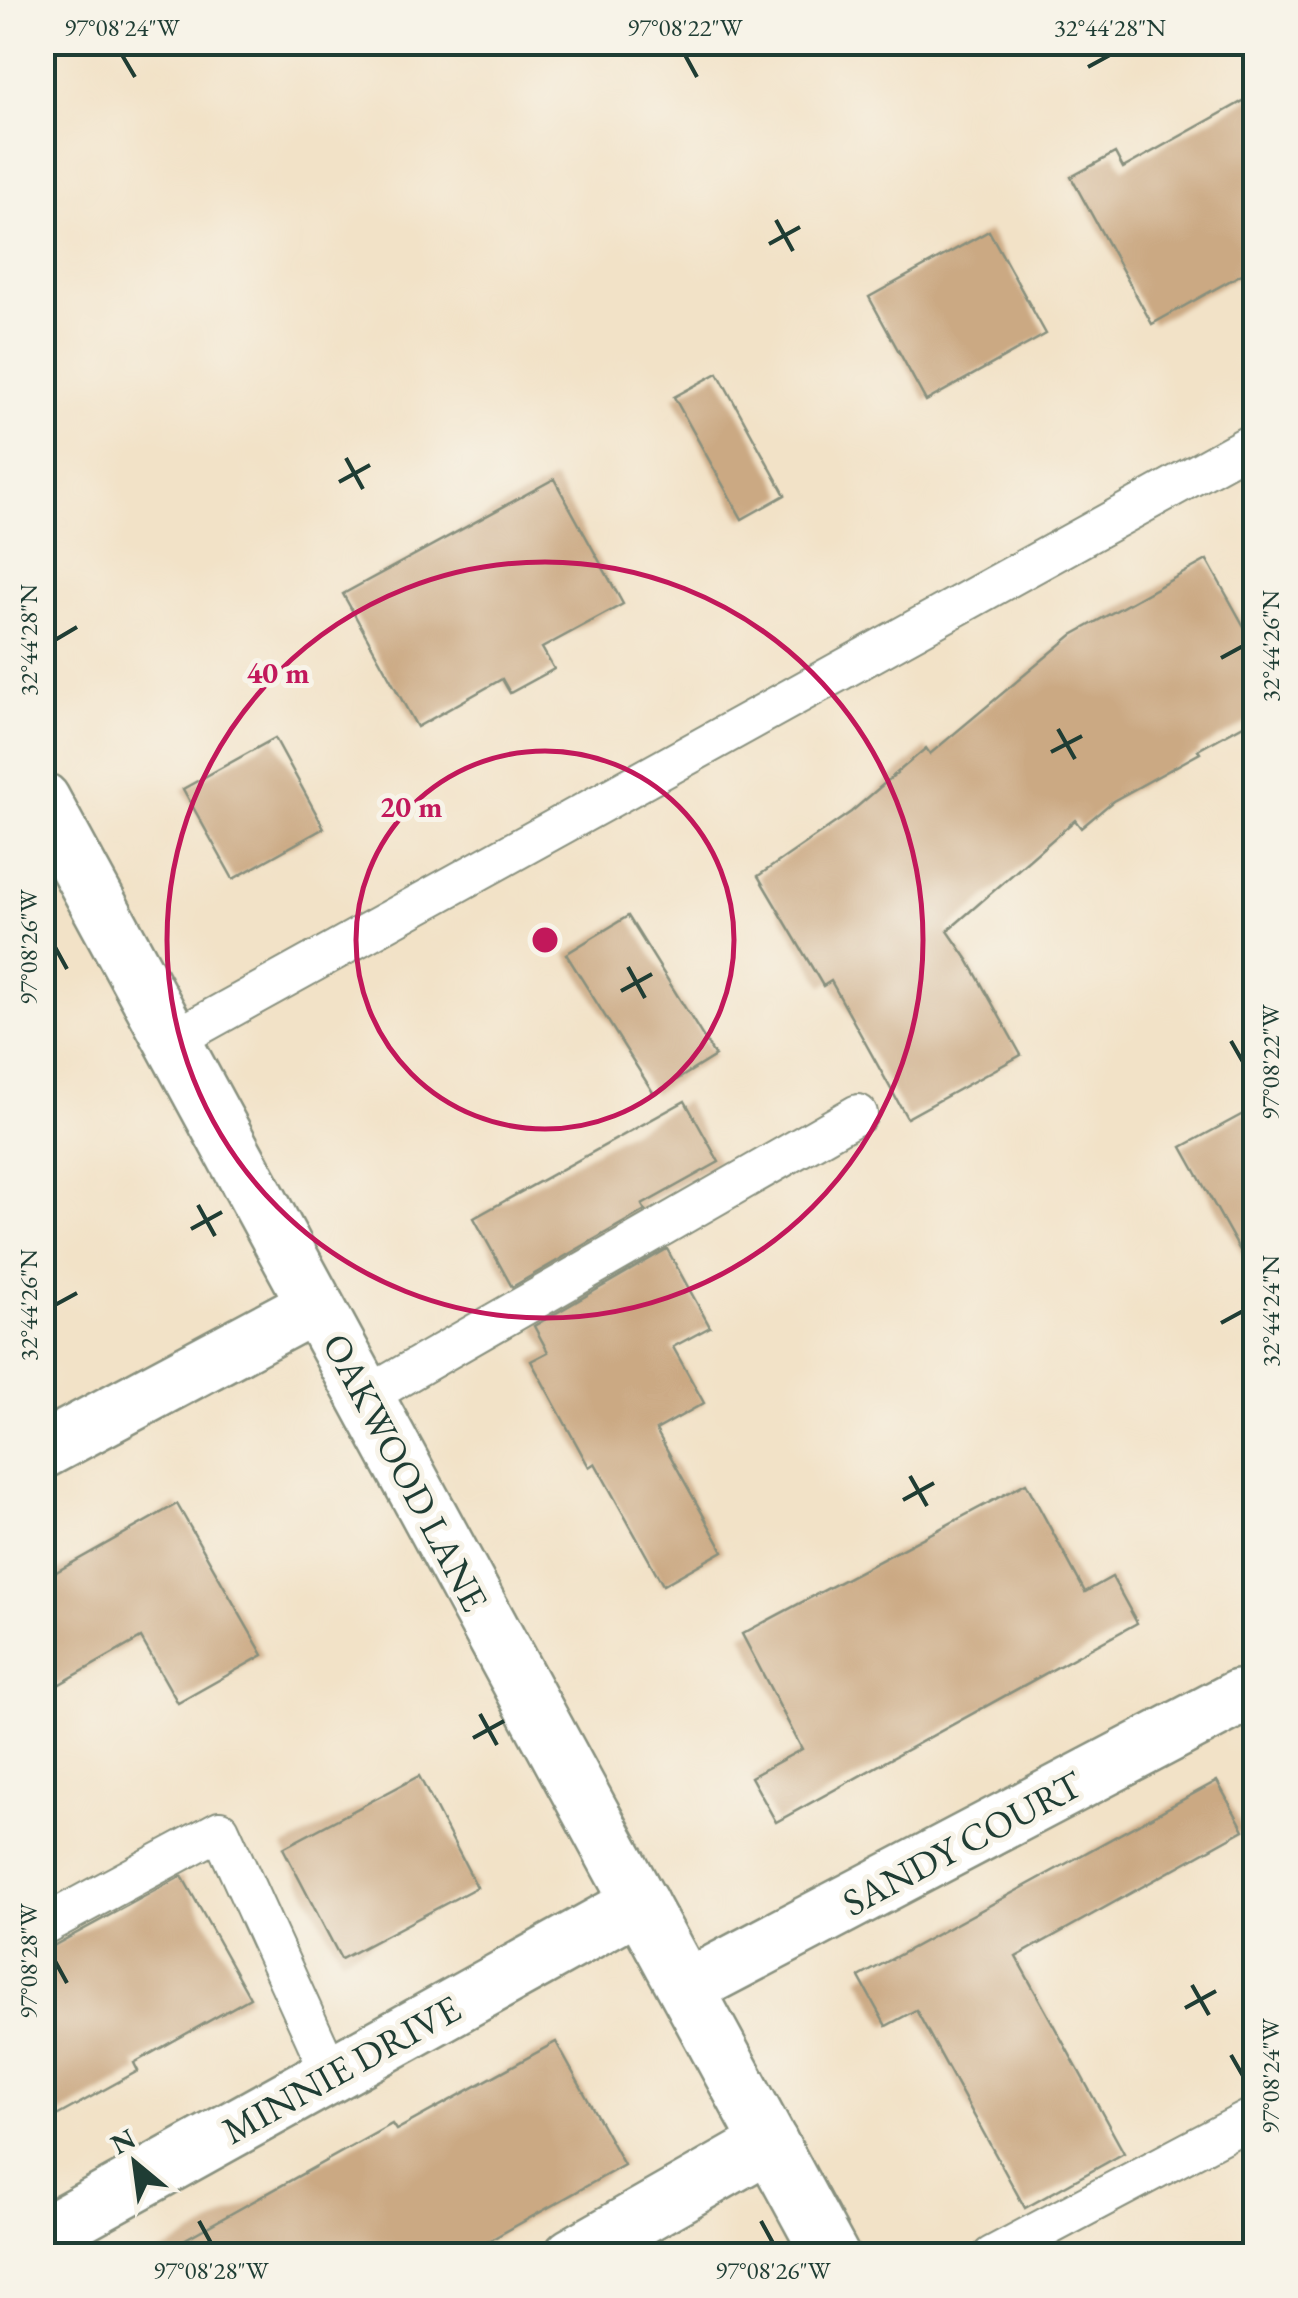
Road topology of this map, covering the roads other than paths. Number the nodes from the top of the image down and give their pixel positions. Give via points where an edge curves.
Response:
1 (1256, 441) edge
2 (42, 800) edge
3 (173, 1040) junction
4 (858, 1114) dead end
5 (316, 1305) junction
6 (365, 1397) junction
7 (42, 1451) edge
8 (1238, 1698) dead end
9 (640, 1903) junction
10 (42, 1926) edge
11 (686, 1988) junction
12 (331, 2074) junction
13 (1256, 2116) edge
14 (770, 2143) junction
15 (42, 2235) edge
16 (572, 2256) edge
17 (831, 2256) edge
18 (992, 2256) edge

1 - 3 lane
2 - 3 street, OAKWOOD LANE
3 - 5 street, OAKWOOD LANE
4 - 6 lane
5 - 6 street, OAKWOOD LANE
5 - 7 street
6 - 9 street, OAKWOOD LANE
8 - 11 street, SANDY COURT
9 - 11 street, OAKWOOD LANE
9 - 12 street, MINNIE DRIVE
10 - 12 lane via 220,1830
11 - 14 street, OAKWOOD LANE
12 - 15 street, MINNIE DRIVE
13 - 18 lane
14 - 16 street
14 - 17 street, OAKWOOD LANE

